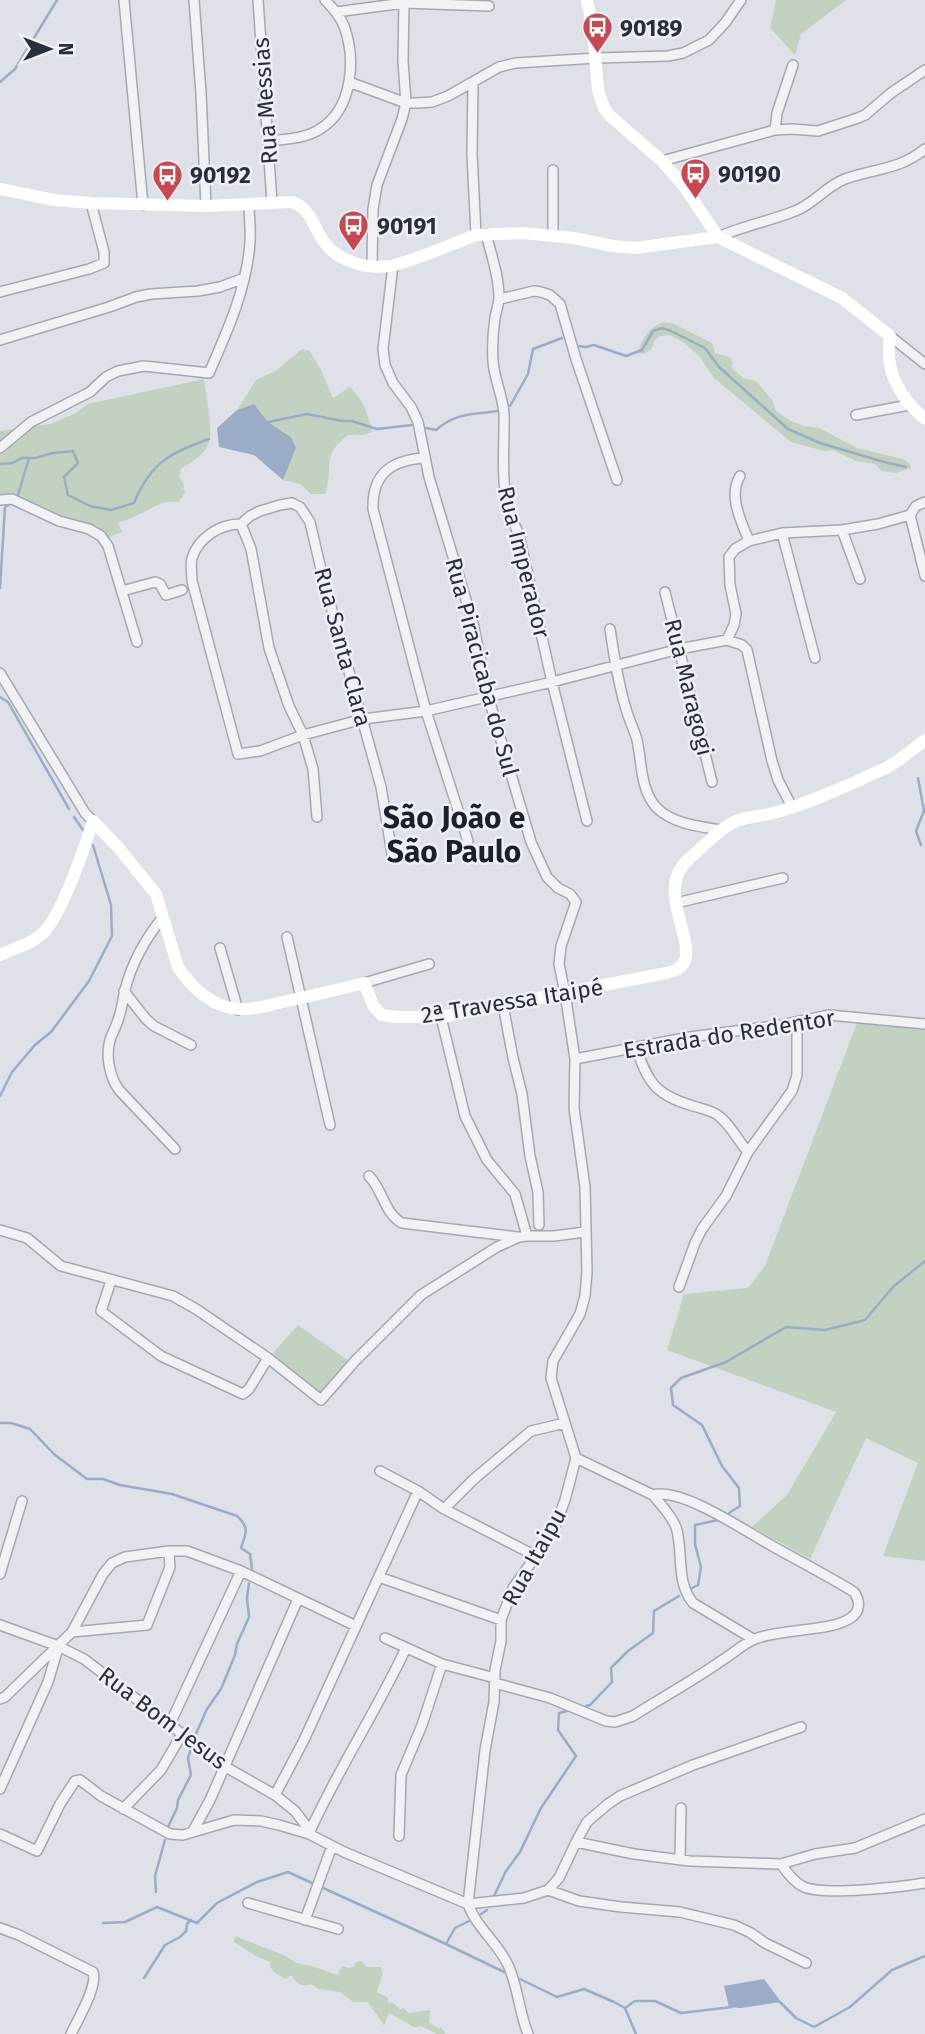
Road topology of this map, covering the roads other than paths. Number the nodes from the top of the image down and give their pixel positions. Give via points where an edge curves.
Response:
1 (124, 0) edge
2 (194, 0) edge
3 (258, 0) edge
4 (325, 0) edge
5 (587, 0) edge
6 (741, 0) edge
7 (404, 1) edge
8 (489, 6) dead end
9 (336, 12) junction
10 (597, 58) junction
11 (793, 65) dead end
12 (925, 70) edge
13 (349, 82) junction
14 (473, 83) junction
15 (406, 103) junction
16 (775, 130) junction
17 (268, 141) junction
18 (925, 149) edge
19 (662, 161) junction
20 (553, 170) dead end
21 (0, 189) edge
22 (272, 202) junction
23 (91, 204) junction
24 (249, 204) junction
25 (143, 205) junction
26 (206, 206) junction
27 (481, 234) junction
28 (553, 236) junction
29 (718, 237) junction
30 (372, 265) junction
31 (393, 265) junction
32 (244, 278) junction
33 (0, 292) edge
34 (500, 299) junction
35 (890, 336) junction
36 (0, 340) edge
37 (925, 364) edge
38 (909, 405) junction
39 (856, 415) dead end
40 (925, 419) edge
41 (0, 448) edge
42 (425, 458) junction
43 (740, 476) dead end
44 (617, 480) dead end
45 (0, 500) edge
46 (925, 502) edge
47 (910, 515) junction
48 (241, 524) junction
49 (842, 530) junction
50 (782, 533) junction
51 (749, 541) junction
52 (925, 576) edge
53 (860, 579) dead end
54 (182, 590) dead end
55 (122, 591) junction
56 (665, 593) dead end
57 (610, 629) dead end
58 (727, 640) junction
59 (137, 642) dead end
60 (679, 649) junction
61 (815, 658) dead end
62 (615, 665) junction
63 (0, 673) edge
64 (552, 682) junction
65 (488, 696) junction
66 (426, 711) junction
67 (363, 719) junction
68 (303, 735) junction
69 (925, 740) edge
70 (712, 782) dead end
71 (792, 807) junction
72 (317, 817) dead end
73 (93, 821) junction
74 (587, 821) dead end
75 (722, 830) junction
76 (468, 841) dead end
77 (392, 854) dead end
78 (783, 878) dead end
79 (676, 903) junction
80 (163, 917) junction
81 (287, 937) dead end
82 (220, 948) dead end
83 (0, 955) edge
84 (429, 964) dead end
85 (364, 984) junction
86 (124, 991) junction
87 (565, 993) junction
88 (301, 998) junction
89 (503, 1005) junction
90 (238, 1010) junction
91 (441, 1017) junction
92 (797, 1022) junction
93 (925, 1024) edge
94 (191, 1045) dead end
95 (636, 1048) junction
96 (575, 1059) junction
97 (330, 1125) dead end
98 (175, 1149) dead end
99 (748, 1153) junction
100 (369, 1176) dead end
101 (540, 1224) dead end
102 (0, 1230) edge
103 (585, 1232) junction
104 (523, 1237) junction
105 (111, 1281) junction
106 (680, 1287) dead end
107 (268, 1358) junction
108 (565, 1423) junction
109 (576, 1458) junction
110 (380, 1471) dead end
111 (418, 1492) junction
112 (653, 1495) junction
113 (22, 1501) dead end
114 (444, 1509) junction
115 (169, 1551) junction
116 (534, 1556) junction
117 (241, 1571) junction
118 (0, 1574) edge
119 (379, 1577) junction
120 (298, 1599) junction
121 (501, 1620) junction
122 (0, 1625) edge
123 (356, 1626) junction
124 (72, 1632) junction
125 (385, 1638) dead end
126 (753, 1639) junction
127 (58, 1646) junction
128 (406, 1648) junction
129 (442, 1664) junction
130 (495, 1680) junction
131 (0, 1699) edge
132 (170, 1724) junction
133 (801, 1727) dead end
134 (182, 1734) junction
135 (223, 1766) junction
136 (0, 1789) edge
137 (275, 1795) junction
138 (681, 1808) dead end
139 (123, 1809) junction
140 (925, 1819) edge
141 (193, 1830) junction
142 (310, 1833) junction
143 (1, 1835) edge
144 (399, 1836) dead end
145 (576, 1842) junction
146 (332, 1846) junction
147 (680, 1860) junction
148 (780, 1864) junction
149 (925, 1883) edge
150 (548, 1890) junction
151 (248, 1903) dead end
152 (468, 1904) junction
153 (305, 1920) junction
154 (0, 1928) edge
155 (338, 1930) dead end
156 (806, 1963) dead end
157 (71, 2034) edge
158 (528, 2034) edge

1 - 25 street
2 - 26 street
3 - 17 street, Rua Messias
4 - 9 street
5 - 10 street
6 - 10 street via 709,40 683,53
7 - 8 street
7 - 9 street
7 - 15 street
9 - 13 street via 348,45
10 - 14 street via 516,63 499,67
10 - 19 street via 604,108
11 - 16 street via 776,113
12 - 16 street via 858,118 818,131
13 - 15 street
13 - 17 street via 327,125 306,136
14 - 15 street via 432,102
14 - 27 street via 472,154
15 - 30 street via 377,185
16 - 19 street
17 - 22 street, Rua Messias
18 - 29 street via 888,169 845,179 796,211
19 - 29 street
20 - 28 street
21 - 23 street
22 - 24 street
22 - 30 street via 292,202 304,208 336,254
23 - 25 street
23 - 33 street via 104,262
24 - 26 street
24 - 32 street via 250,243
25 - 26 street
27 - 28 street
27 - 31 street
27 - 34 street
28 - 29 street via 635,248
29 - 35 street via 842,298
30 - 31 street
31 - 42 street, Rua Piracicaba do Sul via 383,349 393,383 418,422
32 - 36 street via 198,291 136,297
32 - 41 street via 209,373 144,366 118,371 90,392 24,427
34 - 44 street via 534,291 550,295 560,304
34 - 64 street, Rua Imperador via 493,361 504,412 503,483
35 - 37 street
35 - 38 street via 890,373
38 - 39 street
38 - 40 street
42 - 65 street, Rua Piracicaba do Sul via 473,623
42 - 66 street via 383,473 376,482 373,509
43 - 51 street via 734,493
45 - 55 street via 12,499 101,536
46 - 47 street
47 - 49 street
47 - 52 street
48 - 67 street, Rua Santa Clara via 280,505 292,503 305,513
48 - 68 street via 251,550 266,638
48 - 68 street, Rua Santa Clara via 229,524 205,539 191,565 238,754
49 - 50 street
49 - 53 street
50 - 51 street
50 - 61 street
51 - 58 street via 729,557 736,614
54 - 55 street via 166,595 155,582
55 - 59 street
56 - 60 street, Rua Maragogi
57 - 62 street
58 - 60 street
58 - 71 street via 747,650 772,761
60 - 62 street
60 - 70 street, Rua Maragogi
62 - 64 street
62 - 75 street via 644,782 656,807 703,828
63 - 73 street
64 - 65 street
64 - 74 street, Rua Imperador
65 - 66 street
65 - 87 street, Rua Piracicaba do Sul via 531,842 547,877 576,902 559,954
66 - 67 street
66 - 76 street
67 - 68 street
67 - 77 street, Rua Santa Clara via 386,809
68 - 72 street via 313,769
69 - 71 street, 2ª Travessa Itaipé via 890,766
71 - 75 street, 2ª Travessa Itaipé via 736,821
73 - 80 street via 156,894
73 - 83 street via 55,917 30,942
75 - 79 street, 2ª Travessa Itaipé via 679,868 674,883
78 - 79 street
79 - 87 street, 2ª Travessa Itaipé via 686,951 680,967
80 - 86 street via 139,951
80 - 90 street via 184,976 212,1000
81 - 88 street
82 - 90 street
84 - 85 street
85 - 88 street
85 - 91 street, 2ª Travessa Itaipé via 382,1015
86 - 94 street via 154,1026
86 - 98 street via 108,1046 113,1082
87 - 89 street, 2ª Travessa Itaipé
87 - 96 street
88 - 90 street
88 - 97 street
89 - 91 street, 2ª Travessa Itaipé
89 - 101 street via 522,1094
91 - 104 street via 465,1116 487,1160 518,1199
92 - 93 street, Estrada do Redentor via 829,1015
92 - 95 street, Estrada do Redentor
92 - 99 street via 795,1084
95 - 96 street, Estrada do Redentor
95 - 99 street via 654,1086 669,1098 715,1114
96 - 103 street via 574,1108 585,1187
99 - 106 street via 702,1229
100 - 104 street via 401,1223
102 - 105 street via 27,1238 61,1266
103 - 104 street
103 - 108 street via 585,1296 551,1371
104 - 107 street via 497,1247 421,1295 321,1400
105 - 107 street via 173,1296
105 - 107 street via 101,1311 170,1361 243,1394
108 - 109 street
108 - 114 street via 531,1431
109 - 112 street
109 - 116 street, Rua Itaipu via 555,1524
110 - 111 street
111 - 114 street
111 - 119 street
112 - 126 street via 676,1528 682,1581 691,1601
112 - 126 street via 682,1499 722,1517 859,1599 855,1614 841,1623
113 - 118 street
114 - 116 street
115 - 117 street via 187,1551
115 - 124 street via 112,1563
115 - 124 street via 170,1567 147,1625
116 - 121 street, Rua Itaipu via 513,1588
117 - 120 street
117 - 132 street
119 - 121 street
119 - 123 street
120 - 123 street
120 - 135 street
121 - 130 street, Rua Itaipu
122 - 127 street, Rua Bom Jesus
123 - 137 street
124 - 127 street
125 - 128 street
126 - 130 street via 633,1716 615,1722
127 - 131 street
127 - 132 street, Rua Bom Jesus via 83,1659
127 - 136 street via 48,1682
128 - 129 street
128 - 142 street
129 - 130 street
129 - 144 street via 401,1775
130 - 152 street, Rua Itaipu
132 - 134 street, Rua Bom Jesus
133 - 145 street via 620,1796 587,1822
134 - 135 street, Rua Bom Jesus
134 - 139 street via 161,1770
135 - 137 street, Rua Bom Jesus
135 - 141 street
137 - 142 street, Rua Bom Jesus via 295,1811
138 - 147 street
139 - 141 street via 170,1834
139 - 143 street via 77,1780 37,1851
140 - 148 street via 855,1848
141 - 142 street via 240,1819
142 - 146 street
145 - 147 street
145 - 150 street
146 - 152 street
146 - 153 street
147 - 148 street
148 - 149 street via 800,1885 817,1890
150 - 152 street via 524,1898
150 - 156 street via 588,1903 680,1912 734,1926
151 - 153 street
152 - 158 street via 509,1966
153 - 155 street
154 - 157 street via 93,1972 94,1985

